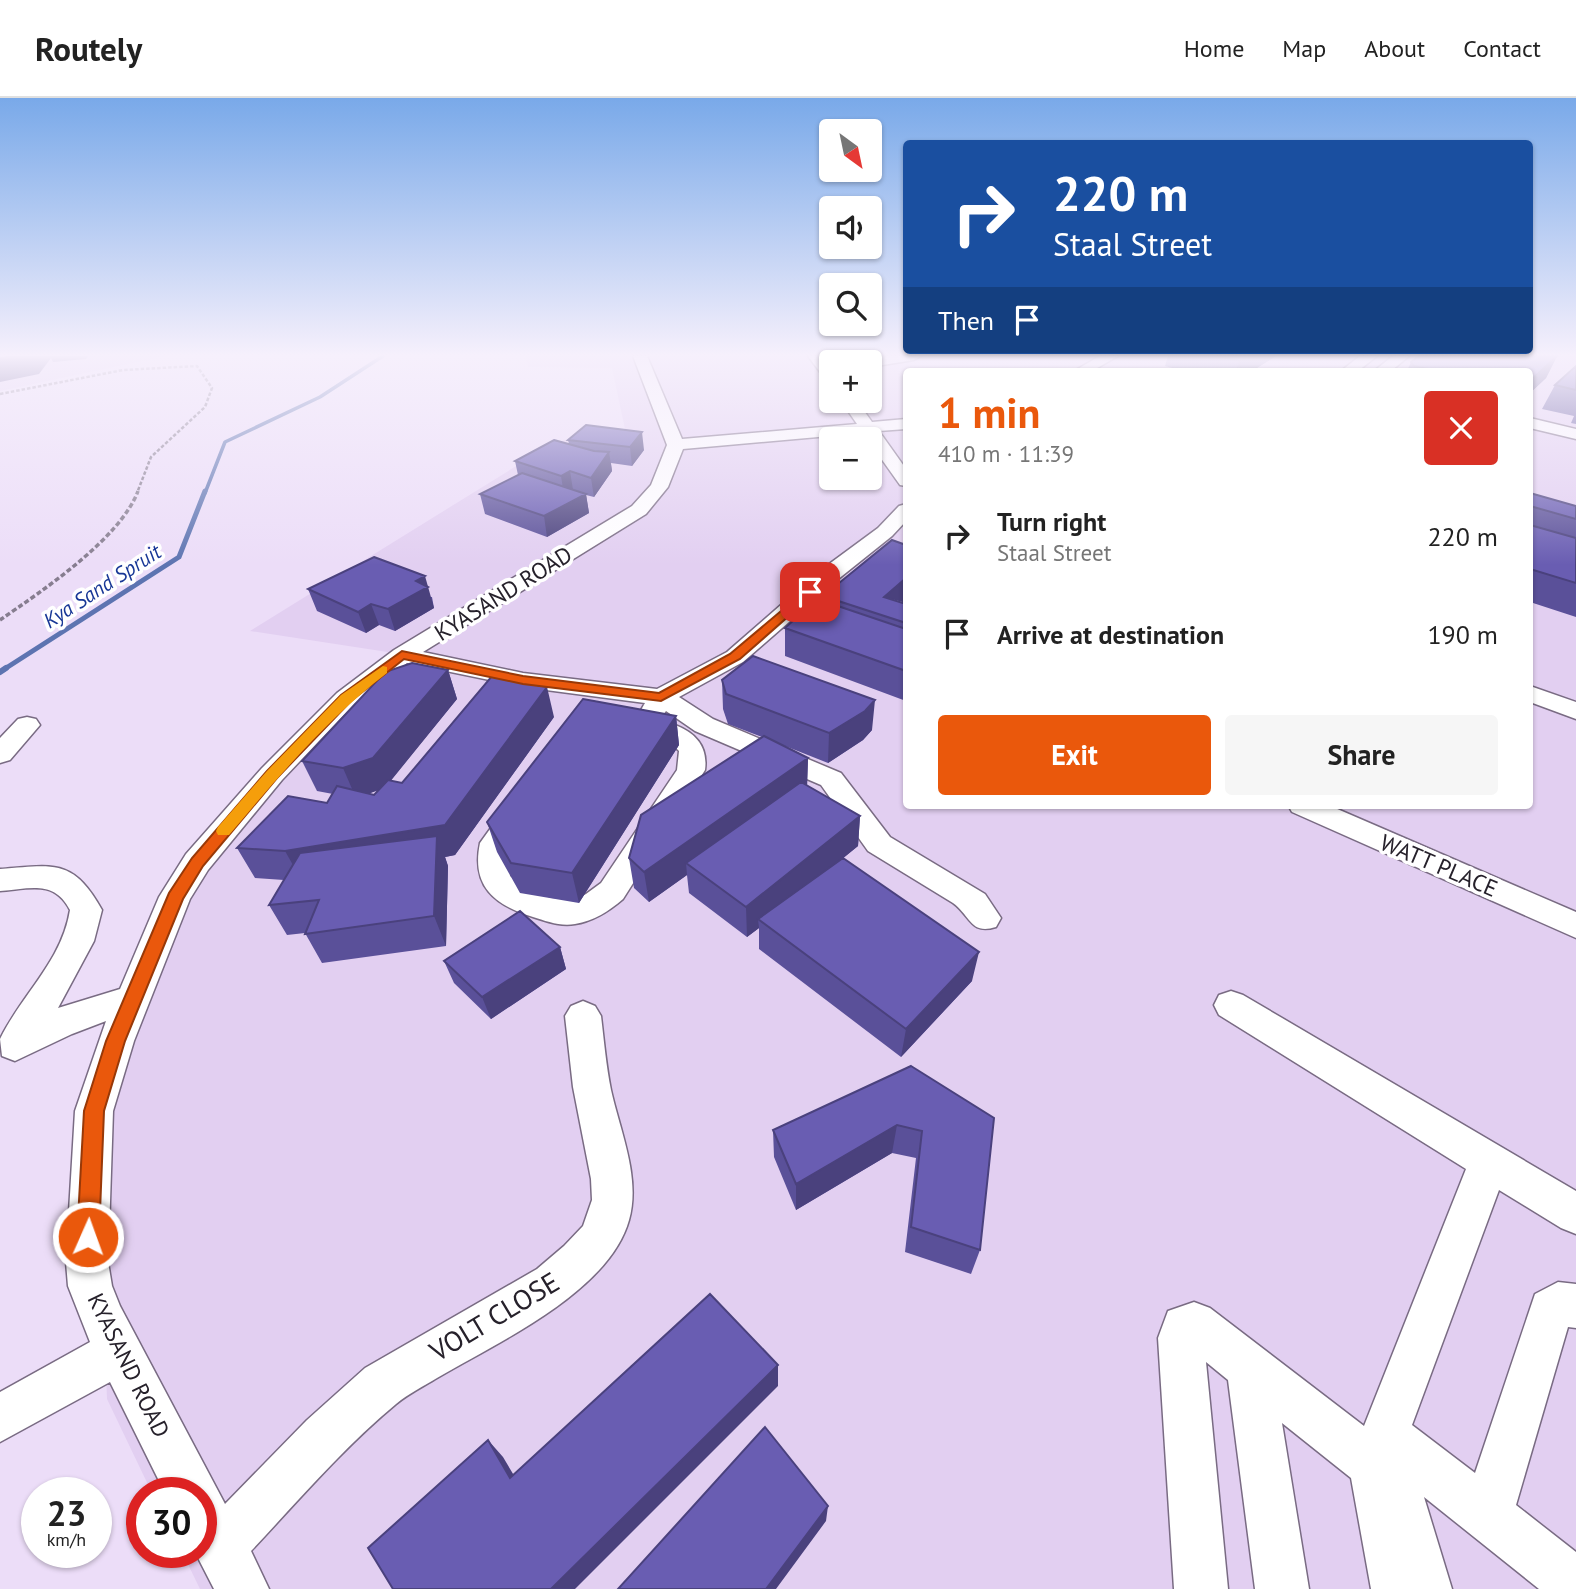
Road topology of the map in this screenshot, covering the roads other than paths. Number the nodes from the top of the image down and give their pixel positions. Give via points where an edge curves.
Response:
1 (668, 426) edge
2 (1541, 426) edge
3 (819, 432) edge
4 (1576, 434) edge
5 (676, 445) junction
6 (882, 446) edge
7 (903, 477) edge
8 (903, 513) edge
9 (859, 552) junction
10 (883, 559) edge
11 (402, 655) junction
12 (1533, 695) edge
13 (661, 697) junction
14 (1576, 711) edge
15 (27, 725) dead end
16 (645, 725) junction
17 (0, 754) edge
18 (1311, 809) edge
19 (0, 880) edge
20 (985, 918) dead end
21 (1576, 926) edge
22 (132, 1000) junction
23 (1231, 1005) dead end
24 (583, 1016) dead end
25 (8, 1049) edge
26 (1489, 1163) junction
27 (1576, 1214) edge
28 (1576, 1306) edge
29 (120, 1351) junction
30 (1250, 1369) junction
31 (0, 1418) edge
32 (1380, 1446) junction
33 (184, 1477) edge
34 (1487, 1515) junction
35 (221, 1549) edge
36 (1576, 1585) edge
37 (1201, 1589) edge
38 (1282, 1589) edge
39 (1398, 1589) edge
40 (1425, 1589) edge

1 - 5 street
2 - 4 street
3 - 5 street
5 - 11 street, KYASAND ROAD via 664,478 639,510
6 - 7 street
8 - 9 street
9 - 10 street
9 - 13 street via 735,657
11 - 13 street via 523,680
11 - 22 street, KYASAND ROAD via 346,698 272,774 197,862 175,897
12 - 14 street
13 - 16 street
13 - 20 street via 704,725 831,779 879,844 964,895
15 - 17 street
16 - 16 lane via 681,738 694,755 691,770 612,891 578,912 532,906 506,893 494,876 490,859 495,843 571,735 593,723
18 - 21 street, WATT PLACE
19 - 25 street via 59,878 72,886 86,910 80,934 59,976
22 - 25 street via 49,1026
22 - 29 street, KYASAND ROAD via 92,1121 87,1262 94,1297
23 - 26 street
24 - 35 street, VOLT CLOSE via 614,1203 592,1248 552,1283 382,1385 324,1437
26 - 27 street
26 - 32 street
28 - 34 street via 1558,1304 1551,1310
29 - 31 street
29 - 33 street, KYASAND ROAD
30 - 32 street
30 - 37 street via 1194,1324 1184,1327 1181,1338
30 - 38 street
32 - 34 street
32 - 39 street
32 - 40 street
34 - 36 street

